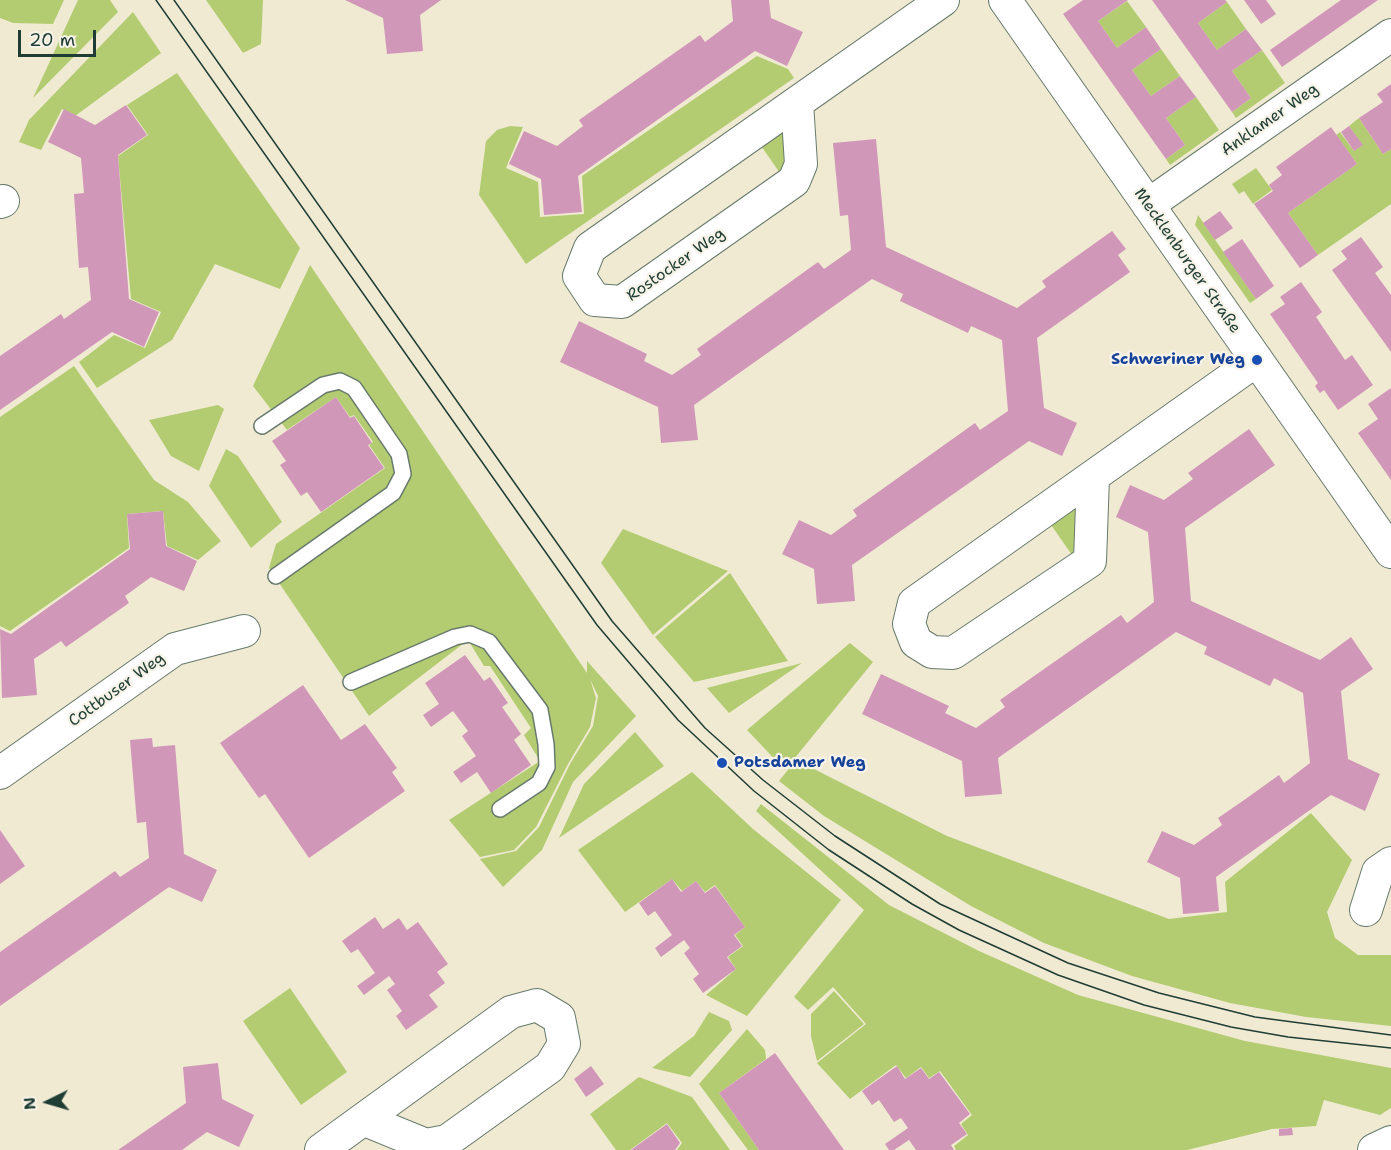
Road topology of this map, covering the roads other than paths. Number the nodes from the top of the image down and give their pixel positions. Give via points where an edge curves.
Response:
1 (942, 0) edge
2 (1005, 0) edge
3 (1391, 35) edge
4 (797, 104) junction
5 (1148, 205) junction
6 (1257, 360) junction
7 (262, 426) dead end
8 (1093, 477) junction
9 (1391, 552) edge
10 (276, 576) dead end
11 (244, 631) dead end
12 (351, 682) dead end
13 (0, 773) edge
14 (500, 809) dead end
15 (1391, 863) edge
16 (1366, 910) dead end
17 (365, 1120) junction
18 (1391, 1142) edge
19 (321, 1150) edge
20 (1374, 1150) edge

1 - 4 street, Rostocker Weg
2 - 5 street, Mecklenburger Straße
3 - 5 street, Anklamer Weg
4 - 4 street, Rostocker Weg via 590,248 579,276 595,300 622,302 794,182 801,164
5 - 6 street, Mecklenburger Straße
6 - 8 street
6 - 9 street, Mecklenburger Straße
7 - 10 lane via 323,385 340,381 354,388 399,454 402,474 393,493
8 - 8 street via 914,603 909,624 916,642 932,652 953,653 1090,561
11 - 13 street, Cottbuser Weg via 175,649
12 - 14 lane via 455,637 470,634 489,642 540,710 546,744 547,767 539,783
15 - 16 street via 1378,872
17 - 17 street via 426,1145 447,1140 550,1067 564,1044 565,1013 537,1005 511,1012
17 - 19 street
18 - 20 street

